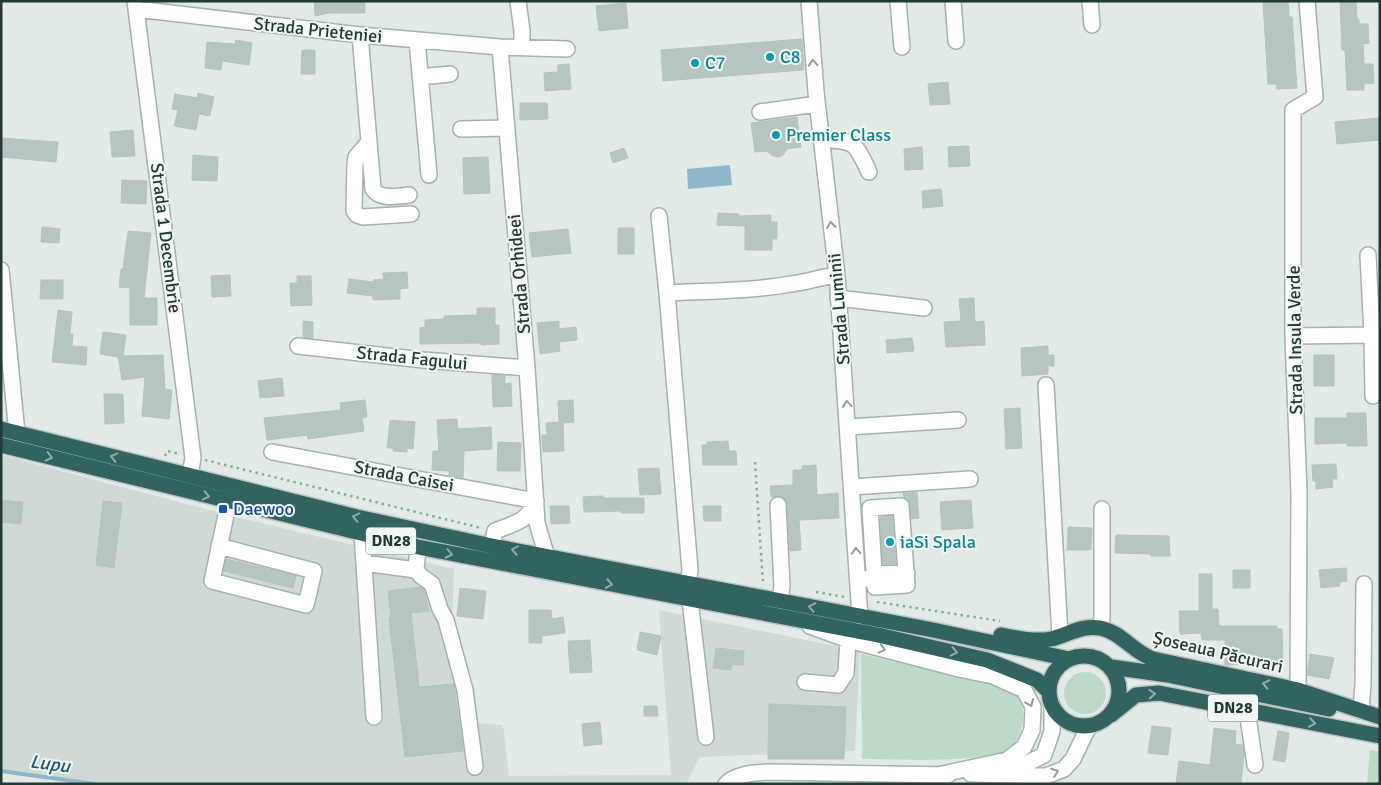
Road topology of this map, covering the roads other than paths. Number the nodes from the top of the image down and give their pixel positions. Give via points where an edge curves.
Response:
1 (518, 1) edge
2 (809, 1) edge
3 (898, 1) edge
4 (953, 1) edge
5 (1090, 1) edge
6 (1307, 1) edge
7 (136, 5) edge
8 (1092, 25) dead end
9 (360, 35) junction
10 (417, 40) junction
11 (956, 41) dead end
12 (500, 47) junction
13 (522, 47) junction
14 (902, 47) dead end
15 (567, 49) dead end
16 (450, 74) dead end
17 (420, 77) junction
18 (817, 104) junction
19 (760, 112) dead end
20 (507, 128) junction
21 (461, 129) dead end
22 (821, 139) junction
23 (369, 142) junction
24 (869, 172) dead end
25 (429, 175) dead end
26 (409, 195) dead end
27 (411, 214) dead end
28 (659, 216) dead end
29 (1368, 255) dead end
30 (1, 270) edge
31 (837, 275) junction
32 (667, 293) junction
33 (838, 298) junction
34 (924, 308) dead end
35 (1372, 335) junction
36 (1293, 336) junction
37 (298, 346) dead end
38 (527, 368) junction
39 (1046, 385) dead end
40 (1373, 396) dead end
41 (958, 420) dead end
42 (849, 428) junction
43 (1, 429) edge
44 (17, 433) junction
45 (1, 445) edge
46 (272, 452) dead end
47 (190, 476) junction
48 (970, 479) dead end
49 (852, 487) junction
50 (229, 501) junction
51 (536, 501) junction
52 (778, 505) dead end
53 (1102, 509) dead end
54 (362, 534) junction
55 (219, 546) junction
56 (492, 546) junction
57 (418, 547) junction
58 (548, 557) junction
59 (364, 563) junction
60 (416, 570) junction
61 (874, 574) junction
62 (688, 583) junction
63 (859, 583) junction
64 (1364, 584) dead end
65 (690, 600) junction
66 (780, 601) junction
67 (860, 617) junction
68 (786, 618) junction
69 (1100, 628) junction
70 (933, 630) junction
71 (1060, 636) junction
72 (848, 640) junction
73 (1069, 659) junction
74 (1110, 667) junction
75 (805, 682) dead end
76 (1298, 690) junction
77 (1050, 699) junction
78 (1247, 710) junction
79 (1361, 711) junction
80 (1111, 715) junction
81 (374, 717) dead end
82 (1380, 718) edge
83 (1089, 726) junction
84 (1380, 736) edge
85 (706, 738) dead end
86 (1255, 765) dead end
87 (475, 766) dead end
88 (1007, 774) junction
89 (938, 775) junction
90 (726, 784) edge

1 - 13 street
18 -> 2 street, Strada Luminii
3 - 14 street
4 - 11 street
5 - 8 street
6 - 36 street, Strada Insula Verde via 1315,97 1293,110
7 - 9 street, Strada Prieteniei
7 - 47 street, Strada 1 Decembrie via 194,458
9 - 10 street, Strada Prieteniei
9 - 23 street
10 - 12 street, Strada Prieteniei
10 - 17 street
12 - 13 street, Strada Prieteniei
12 - 20 street, Strada Orhideei
13 - 15 street, Strada Prieteniei
16 - 17 street
17 - 25 street
18 - 19 street
18 - 22 street, Strada Luminii
20 - 21 street
20 - 38 street, Strada Orhideei
22 - 24 street via 848,141 857,147
31 -> 22 street, Strada Luminii
23 - 26 street via 377,194
23 - 27 street via 356,157 356,215
28 - 32 street
29 - 35 street
30 - 44 street
31 - 32 street via 748,289
31 - 33 street, Strada Luminii
32 - 62 street via 690,570
33 - 34 street
42 -> 33 street, Strada Luminii
35 - 36 street
35 - 40 street
36 - 76 street, Strada Insula Verde via 1299,493
37 - 38 street, Strada Fagului
38 - 51 street, Strada Orhideei
39 - 71 street
41 - 42 street
42 - 49 street, Strada Luminii
43 - 44 highway, DN28
47 -> 44 highway, DN28
45 -> 50 highway, DN28
46 - 51 street, Strada Caisei
56 -> 47 highway, DN28
48 - 49 street
63 -> 49 street, Strada Luminii
50 - 54 highway, DN28
50 - 55 street
51 - 56 street via 526,518 495,531
51 - 58 street, Strada Orhideei via 537,523
52 - 66 street
53 - 69 street
54 - 57 highway, DN28
54 - 59 street
55 - 55 street via 212,581 306,605 314,571
58 -> 56 highway, DN28
57 - 60 street
57 -> 65 highway, DN28
58 - 62 highway, DN28
59 - 60 street
59 - 81 street
60 - 87 street via 432,584 446,620 465,690
61 - 61 street via 870,508 901,506 908,585 875,587
61 - 63 street
62 - 66 highway, DN28
63 - 67 street, Strada Luminii
64 - 79 street
65 - 68 highway, DN28
65 - 85 street
67 -> 66 highway, DN28
67 - 70 highway, DN28
68 - 72 street
68 -> 77 highway, DN28 via 987,660 1037,680
69 - 71 highway via 1080,628
76 -> 69 highway, Șoseaua Păcurari via 1153,659
70 - 71 highway via 958,629 1035,639
70 - 73 highway, DN28
72 - 75 street via 846,673 838,685
72 -> 89 street via 994,676 1024,690 1034,707 1032,730 1024,746 1007,760
73 - 74 highway, DN28 via 1086,656
73 - 77 highway via 1052,676
74 - 80 highway via 1119,682 1120,691
74 - 82 highway, DN28
76 - 79 highway, Șoseaua Păcurari
77 - 83 highway, DN28 via 1058,715 1066,722
77 - 88 street via 1052,731 1044,754
80 -> 78 highway, DN28 via 1136,695 1159,693
78 -> 84 highway, DN28
78 - 86 street
79 - 82 highway, Șoseaua Păcurari
80 - 83 highway, DN28 via 1101,723
88 -> 83 street via 1046,776 1064,768 1073,759
88 - 89 street
89 - 90 street via 769,772 746,774

